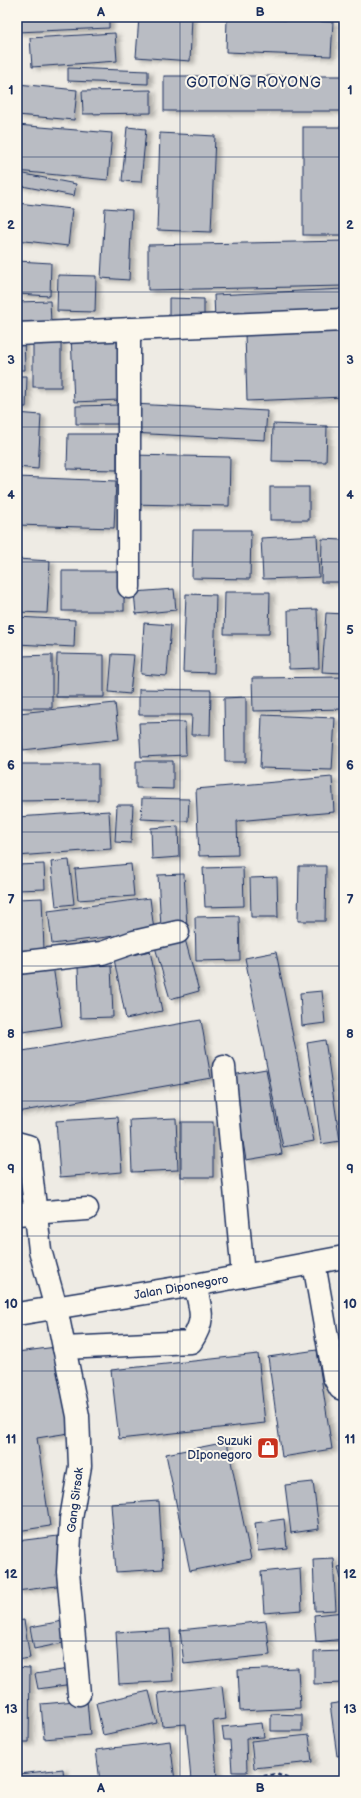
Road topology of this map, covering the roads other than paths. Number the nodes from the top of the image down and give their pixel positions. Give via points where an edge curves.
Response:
1 (344, 320) edge
2 (129, 329) junction
3 (17, 334) edge
4 (129, 587) dead end
5 (178, 932) dead end
6 (17, 962) edge
7 (224, 1067) dead end
8 (17, 1142) edge
9 (87, 1209) dead end
10 (26, 1213) edge
11 (344, 1258) edge
12 (314, 1263) junction
13 (243, 1276) junction
14 (195, 1285) junction
15 (56, 1308) junction
16 (17, 1314) edge
17 (64, 1348) junction
18 (344, 1389) edge
19 (79, 1694) dead end

1 - 2 street
2 - 3 street
2 - 4 street
5 - 6 street via 134,942 102,953
7 - 13 street
8 - 10 street, Gang Sirsak via 28,1146
9 - 10 street
10 - 15 street, Gang Sirsak via 40,1250
11 - 12 street, Jalan Diponegoro
12 - 13 street, Jalan Diponegoro
12 - 18 street via 334,1377 340,1388
13 - 14 street, Jalan Diponegoro
14 - 15 street, Jalan Diponegoro
14 - 17 street via 202,1317 199,1330 191,1342
15 - 16 street, Jalan Diponegoro
15 - 17 street, Gang Sirsak
17 - 19 street, Gang Sirsak via 78,1416 80,1466 71,1519 68,1572

